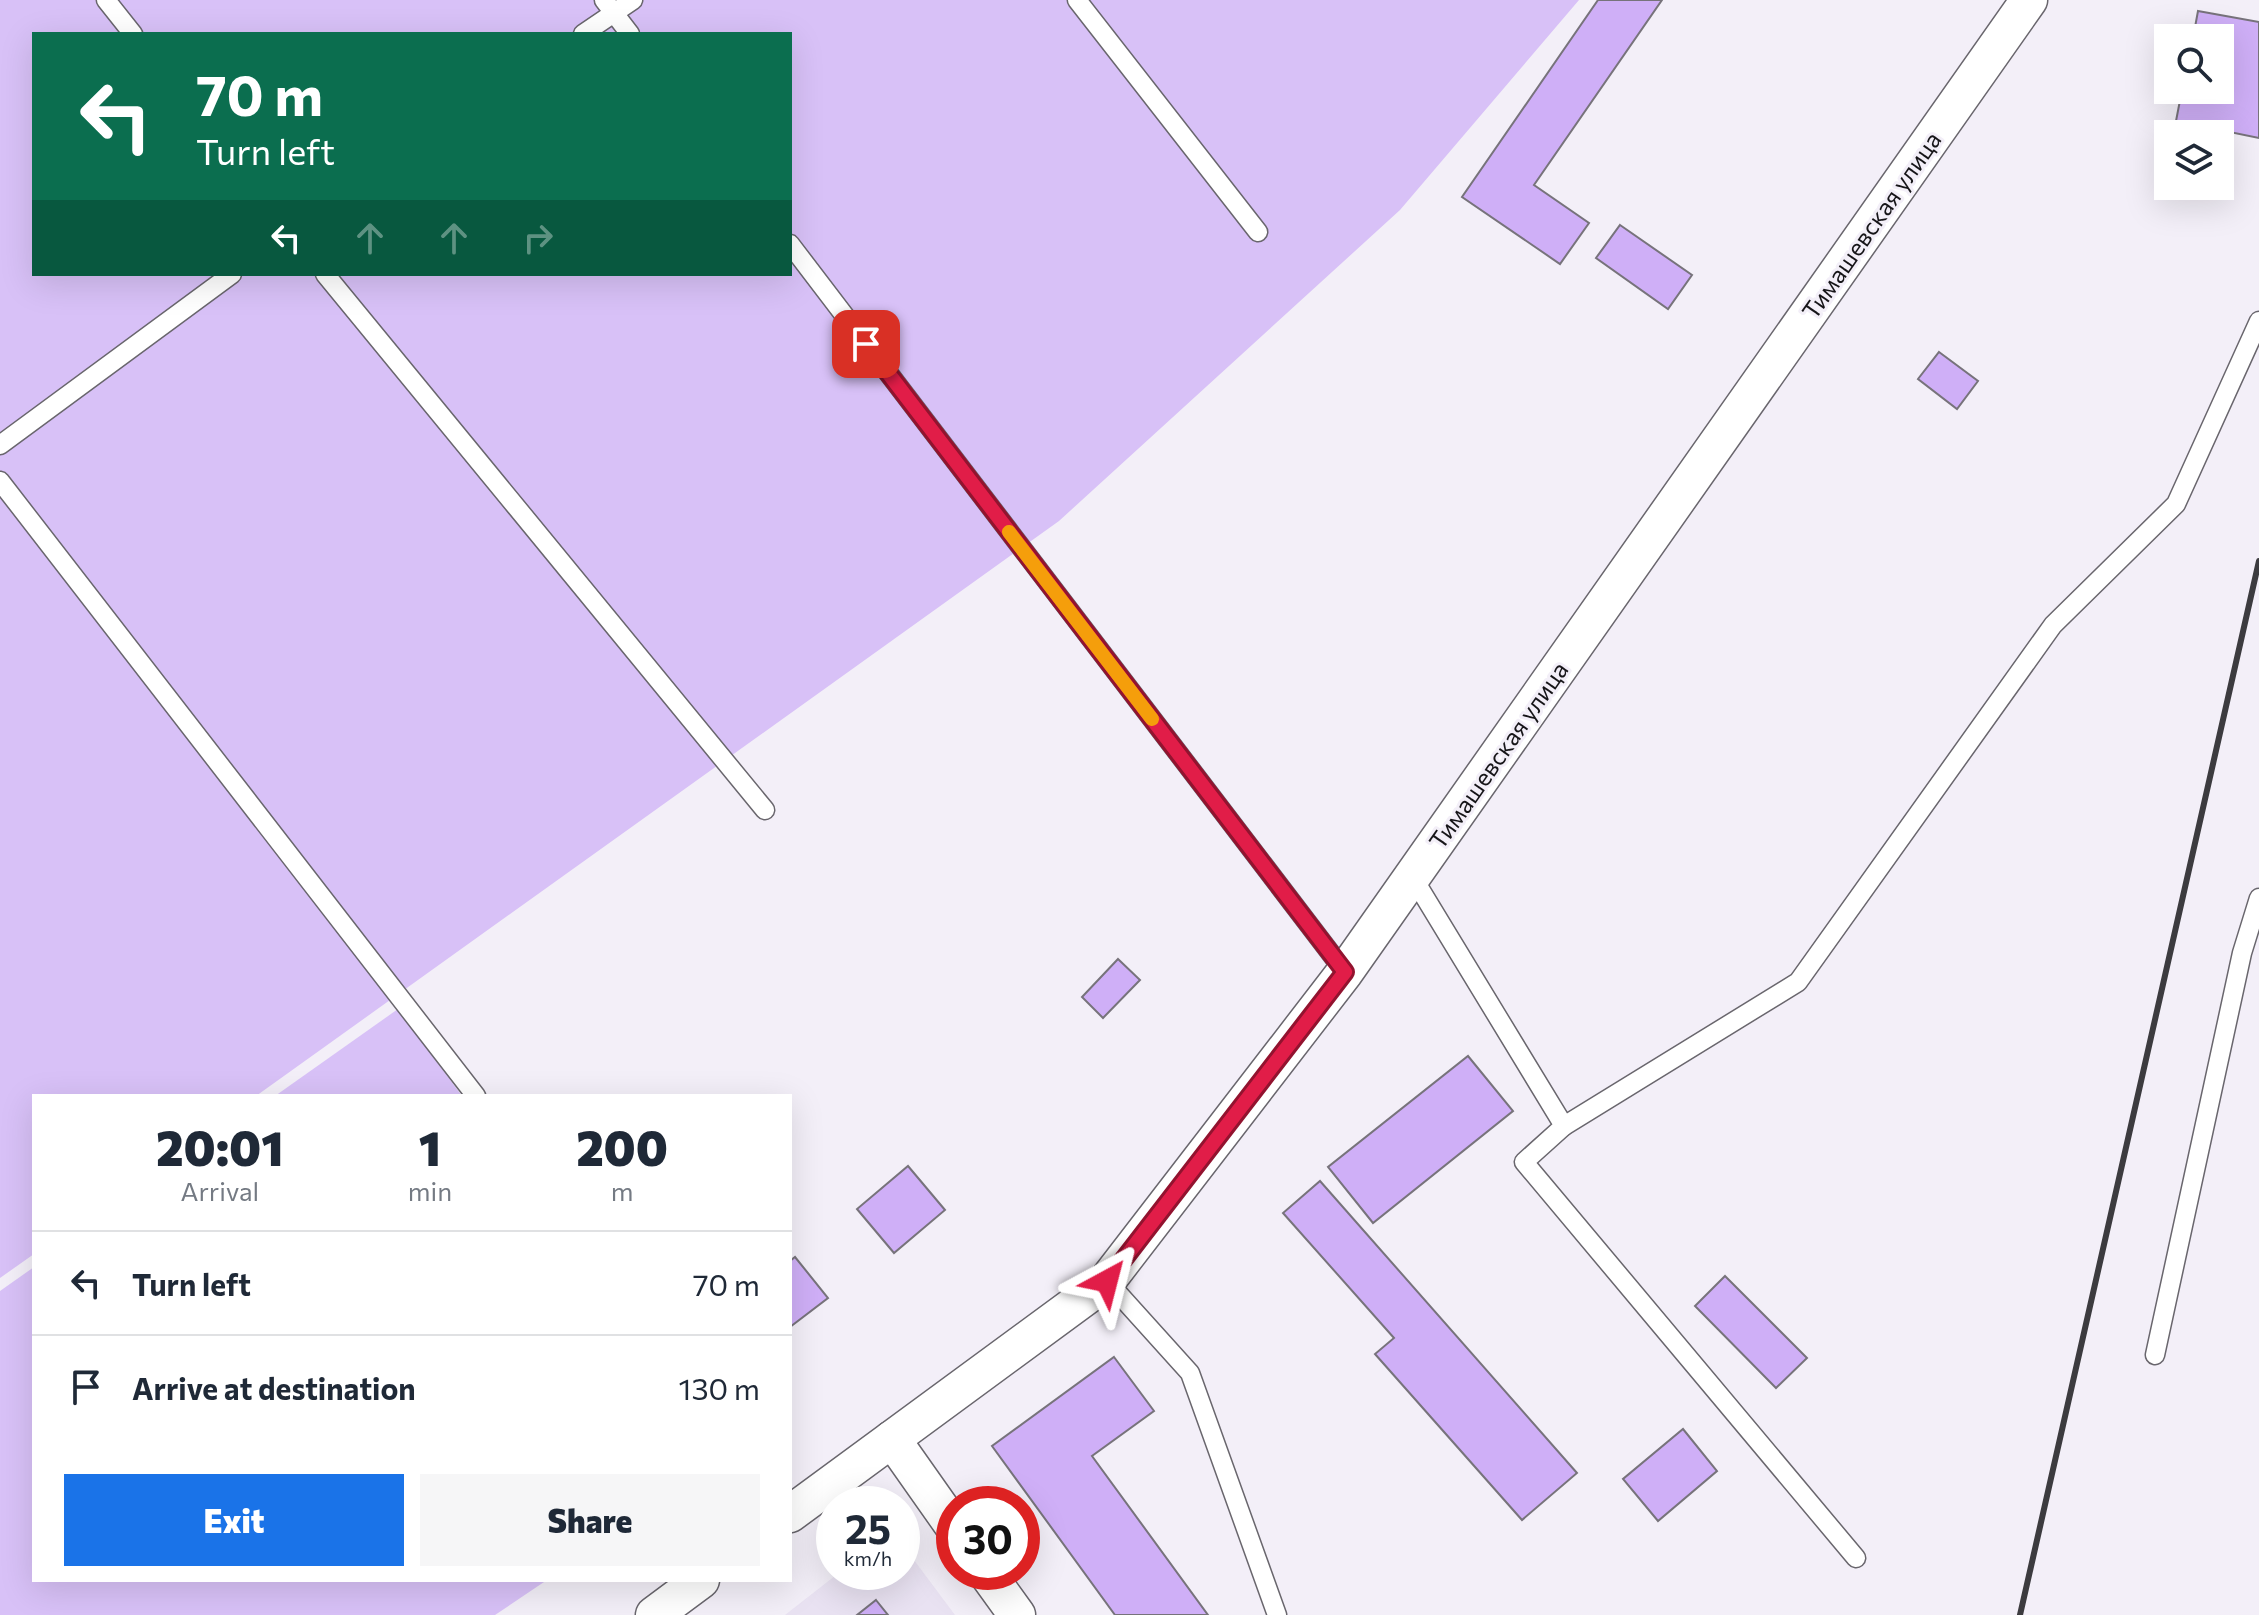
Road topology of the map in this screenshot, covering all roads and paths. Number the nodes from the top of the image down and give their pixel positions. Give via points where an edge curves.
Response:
1 (106, 0) edge
2 (633, 0) edge
3 (1077, 0) edge
4 (2029, 0) edge
5 (609, 6) edge
6 (131, 32) edge
7 (585, 32) edge
8 (628, 32) edge
9 (1258, 232) dead end
10 (792, 247) edge
11 (229, 276) edge
12 (327, 276) edge
13 (2259, 321) edge
14 (0, 445) edge
15 (0, 481) edge
16 (765, 810) dead end
17 (1412, 876) junction
18 (2259, 898) edge
19 (1345, 972) junction
20 (474, 1094) edge
21 (1564, 1126) junction
22 (1107, 1281) junction
23 (2155, 1355) dead end
24 (892, 1439) junction
25 (936, 1501) edge
26 (792, 1513) edge
27 (1856, 1558) dead end
28 (698, 1582) edge
29 (999, 1590) edge
30 (654, 1615) edge
31 (1017, 1615) edge
32 (1277, 1615) edge

1 - 6 lane
2 - 5 lane
3 - 9 lane
4 - 17 street, Тимашевская улица
5 - 7 lane
5 - 8 lane
10 - 19 lane
11 - 14 lane
12 - 16 lane
13 - 21 lane via 2176,504 2053,625 1798,982
15 - 20 lane
17 - 19 street, Тимашевская улица
17 - 21 lane
18 - 23 lane via 2242,953
19 - 22 street, Тимашевская улица
21 - 27 lane via 1524,1162
22 - 24 street, Тимашевская улица
22 - 32 lane via 1190,1373
24 - 25 street
24 - 26 street, Тимашевская улица
28 - 30 street
29 - 31 street

